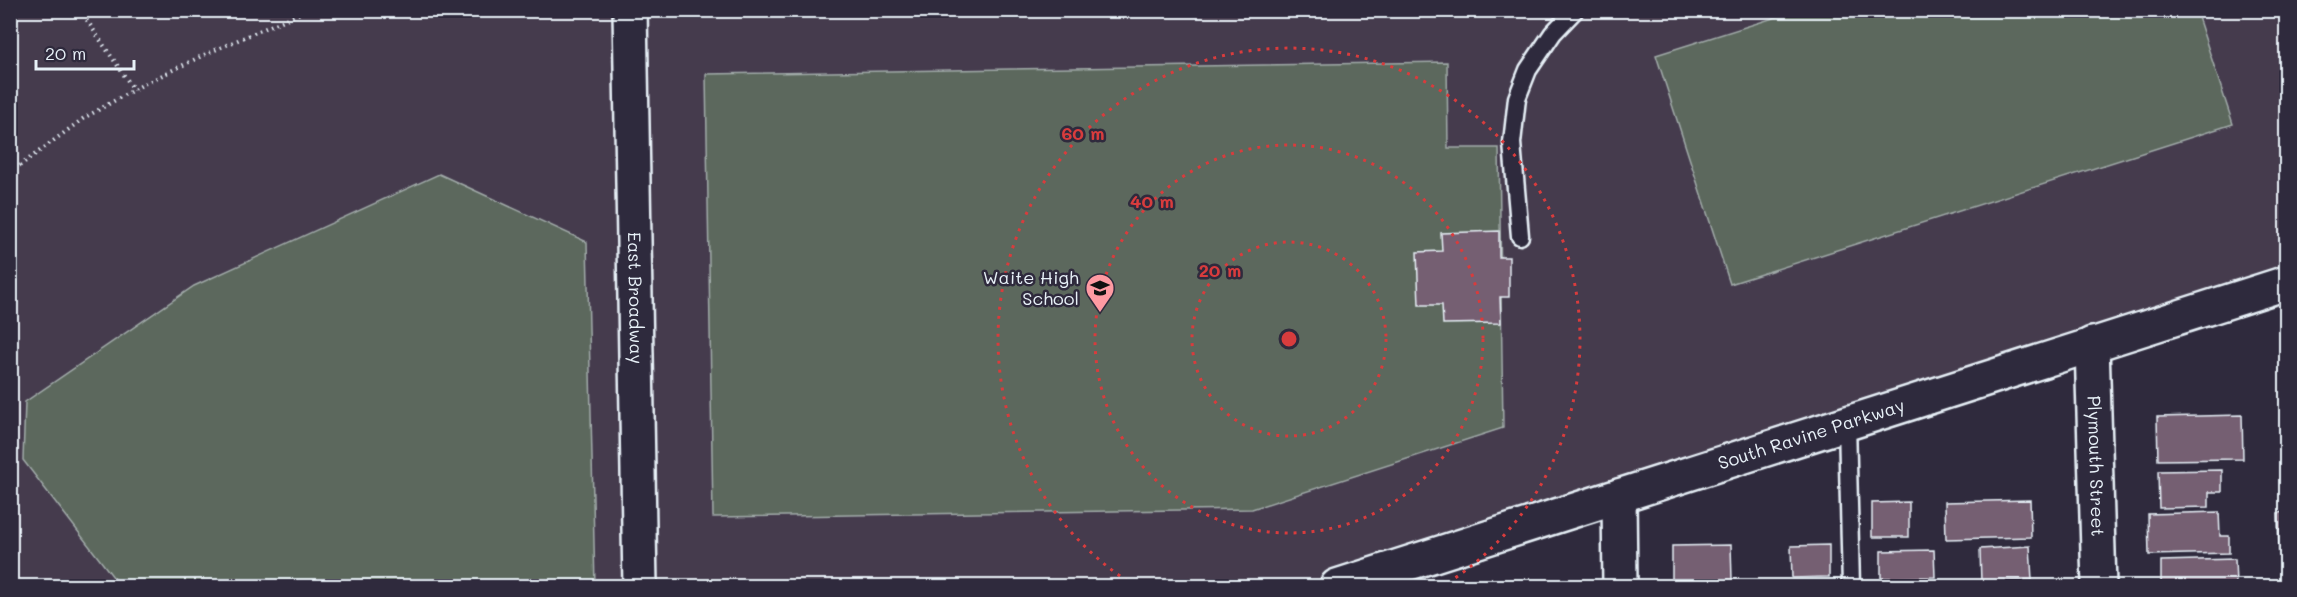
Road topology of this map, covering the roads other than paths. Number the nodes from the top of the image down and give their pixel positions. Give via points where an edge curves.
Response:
1 (630, 10) edge
2 (1575, 10) edge
3 (1520, 236) dead end
4 (2286, 283) edge
5 (2092, 344) junction
6 (1847, 423) junction
7 (1619, 496) junction
8 (1370, 581) edge
9 (640, 586) edge
10 (1337, 586) edge
11 (1620, 586) edge
12 (1851, 586) edge
13 (2099, 586) edge

1 - 9 street, East Broadway
2 - 3 lane via 1553,33 1528,70 1517,98 1512,143
4 - 5 street, South Ravine Parkway
5 - 6 street, South Ravine Parkway
5 - 13 street, Plymouth Street
6 - 7 street, South Ravine Parkway
6 - 12 lane
7 - 8 street, South Ravine Parkway
7 - 11 street
8 - 10 street, South Ravine Parkway

